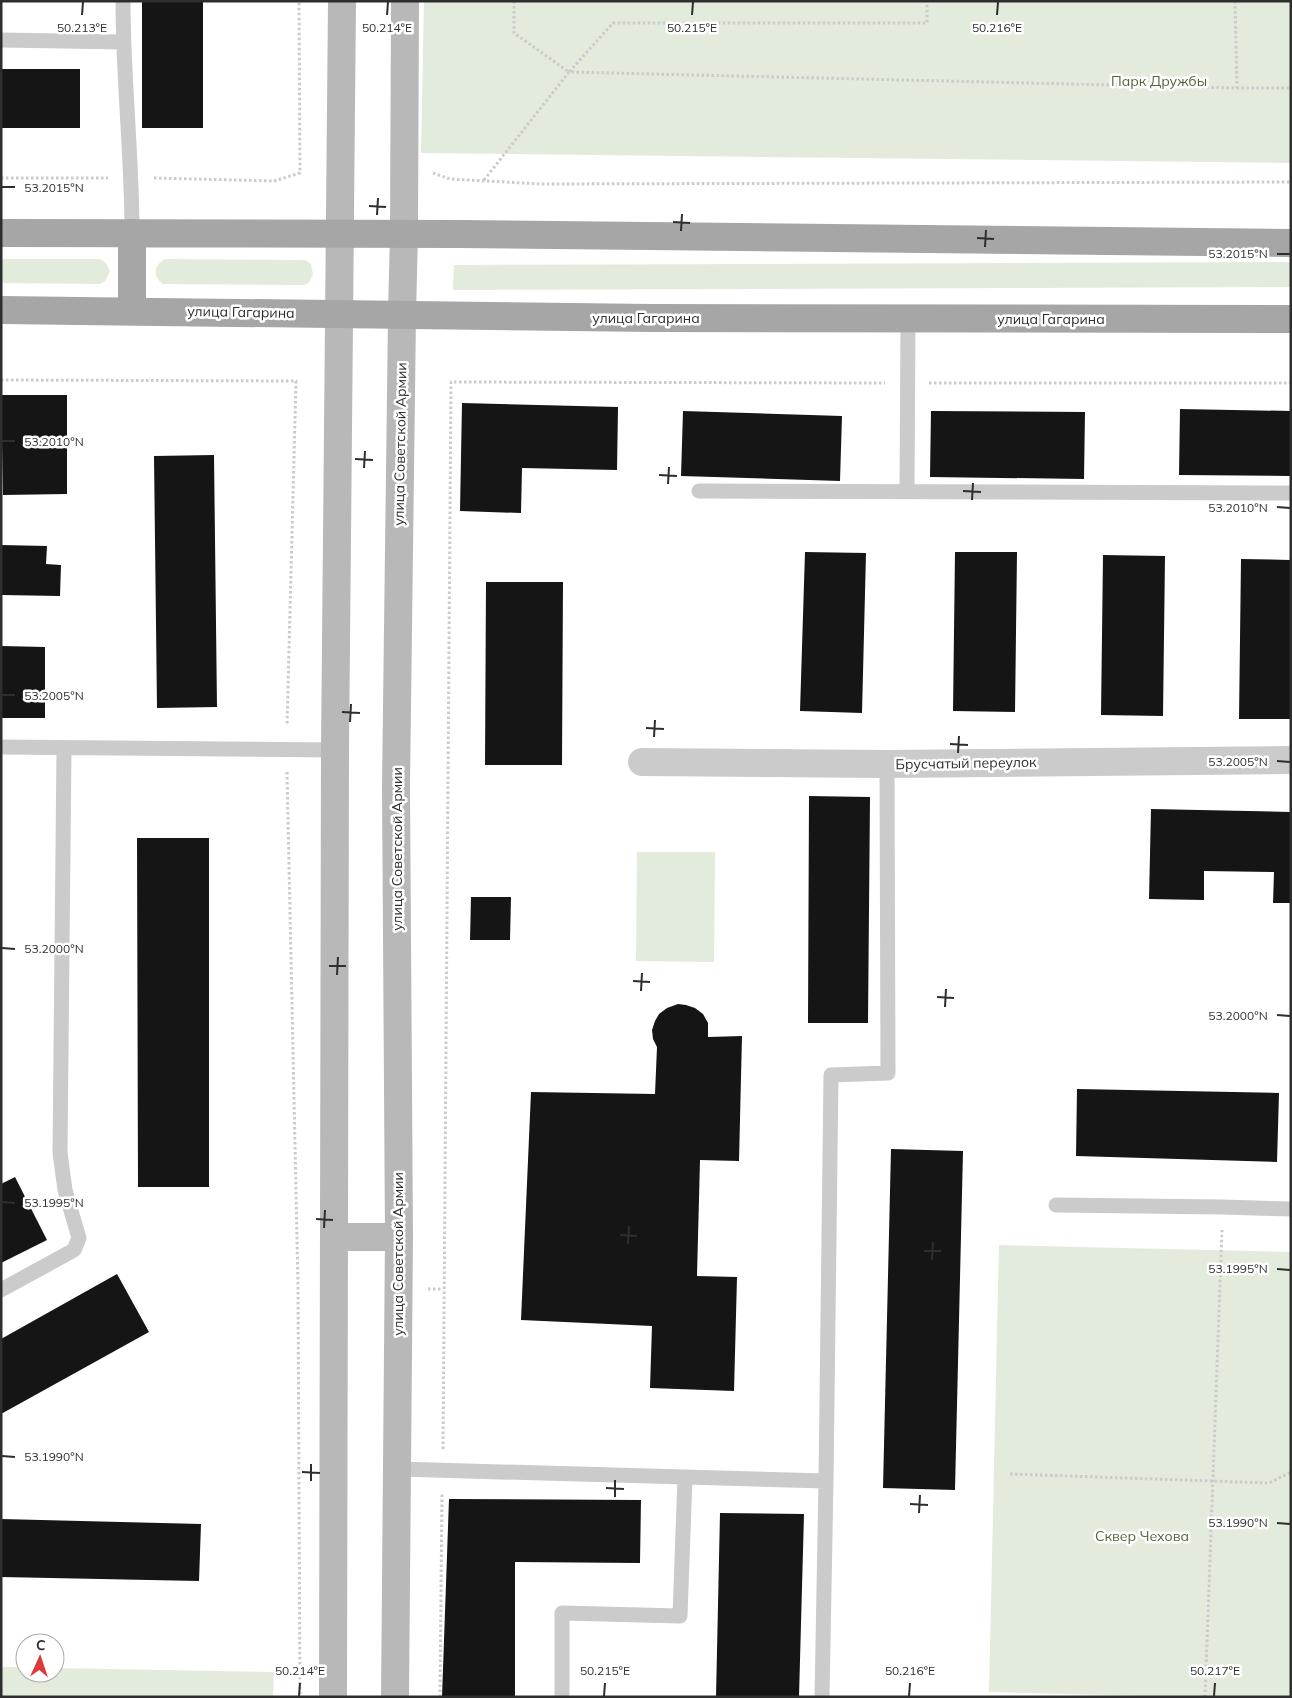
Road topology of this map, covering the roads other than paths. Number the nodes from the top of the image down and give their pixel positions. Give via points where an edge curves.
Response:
1 (123, 1) edge
2 (342, 1) edge
3 (404, 1) edge
4 (1, 40) edge
5 (123, 42) junction
6 (1, 233) edge
7 (132, 233) junction
8 (404, 233) junction
9 (340, 234) junction
10 (1291, 243) edge
11 (1, 310) edge
12 (132, 311) junction
13 (339, 315) junction
14 (402, 315) junction
15 (908, 319) junction
16 (1291, 319) edge
17 (699, 491) dead end
18 (907, 491) junction
19 (1291, 493) edge
20 (1, 747) edge
21 (64, 748) junction
22 (335, 750) junction
23 (1291, 760) edge
24 (642, 762) dead end
25 (886, 764) junction
26 (1056, 1205) dead end
27 (1291, 1209) edge
28 (334, 1237) junction
29 (399, 1237) junction
30 (1, 1290) edge
31 (398, 1469) junction
32 (685, 1477) junction
33 (826, 1481) junction
34 (333, 1697) edge
35 (395, 1697) edge
36 (562, 1697) edge
37 (822, 1697) edge

1 - 5 lane
2 - 9 main road
3 - 8 main road, улица Советской Армии
4 - 5 lane
5 - 7 lane via 132,178
6 - 7 main road
7 - 9 main road
7 - 12 main road
8 - 9 main road
8 - 10 main road
8 - 14 main road, улица Советской Армии
9 - 13 main road
11 - 12 main road, улица Гагарина
12 - 13 main road, улица Гагарина
13 - 14 main road, улица Гагарина
13 - 22 main road
14 - 15 main road, улица Гагарина
14 - 29 main road, улица Советской Армии via 396,786
15 - 16 main road, улица Гагарина
15 - 18 lane
17 - 18 lane
18 - 19 lane
20 - 21 lane
21 - 22 lane
21 - 30 lane via 60,1153 65,1190 79,1238 74,1250
22 - 28 main road
23 - 25 street, Брусчатый переулок
24 - 25 street, Брусчатый переулок
25 - 33 lane via 888,1073 831,1075
26 - 27 lane
28 - 29 main road
28 - 34 main road
29 - 31 main road, улица Советской Армии
31 - 32 lane
31 - 35 main road, улица Советской Армии
32 - 33 lane
32 - 36 lane via 680,1616 562,1613
33 - 37 lane

